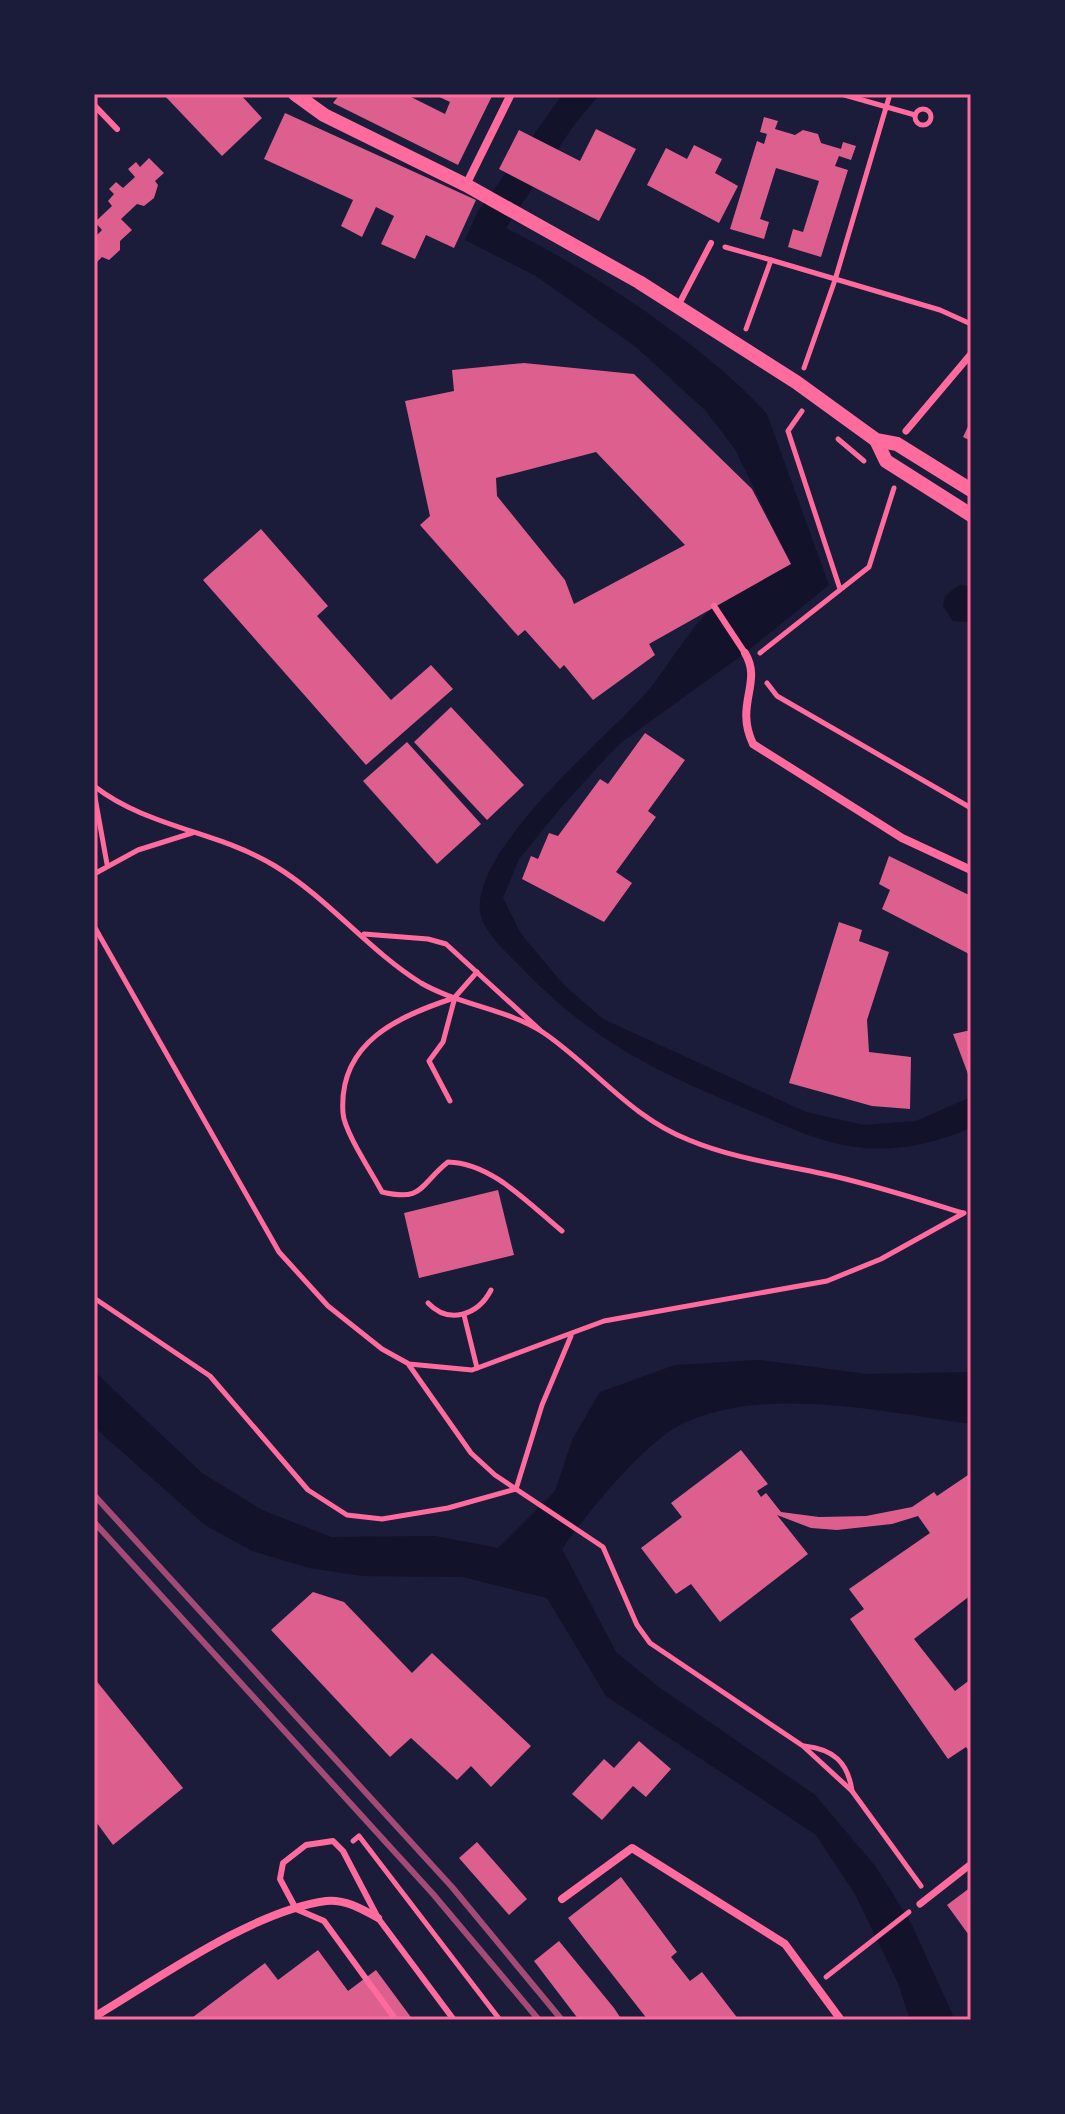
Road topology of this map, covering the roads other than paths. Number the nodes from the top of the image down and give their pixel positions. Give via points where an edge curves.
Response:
1 (511, 94) edge
2 (302, 96) edge
3 (94, 105) edge
4 (117, 129) dead end
5 (466, 185) junction
6 (711, 243) road end
7 (678, 306) junction
8 (971, 354) edge
9 (906, 431) dead end
10 (876, 440) junction
11 (971, 490) edge
12 (971, 515) edge
13 (714, 606) dead end
14 (747, 657) joint
15 (971, 870) edge
16 (971, 1864) edge
17 (562, 1899) dead end
18 (920, 1904) road end
19 (296, 1909) junction
20 (378, 1918) junction
21 (94, 2017) edge
22 (396, 2020) edge
23 (454, 2020) edge
24 (841, 2020) edge

1 - 5 street
2 - 5 street
3 - 4 lane
5 - 7 street
6 - 7 lane
7 - 10 street
8 - 9 street
10 - 11 street via 897,444
10 - 12 street via 886,461
13 - 14 lane
14 - 15 street via 752,682 745,726 753,744 902,838
16 - 18 street
17 - 24 street via 632,1848 785,1944
19 - 20 street via 343,1902
19 - 20 lane via 280,1879 283,1863 306,1845 333,1841
19 - 21 street via 235,1934
19 - 22 lane via 324,1921
20 - 23 lane

